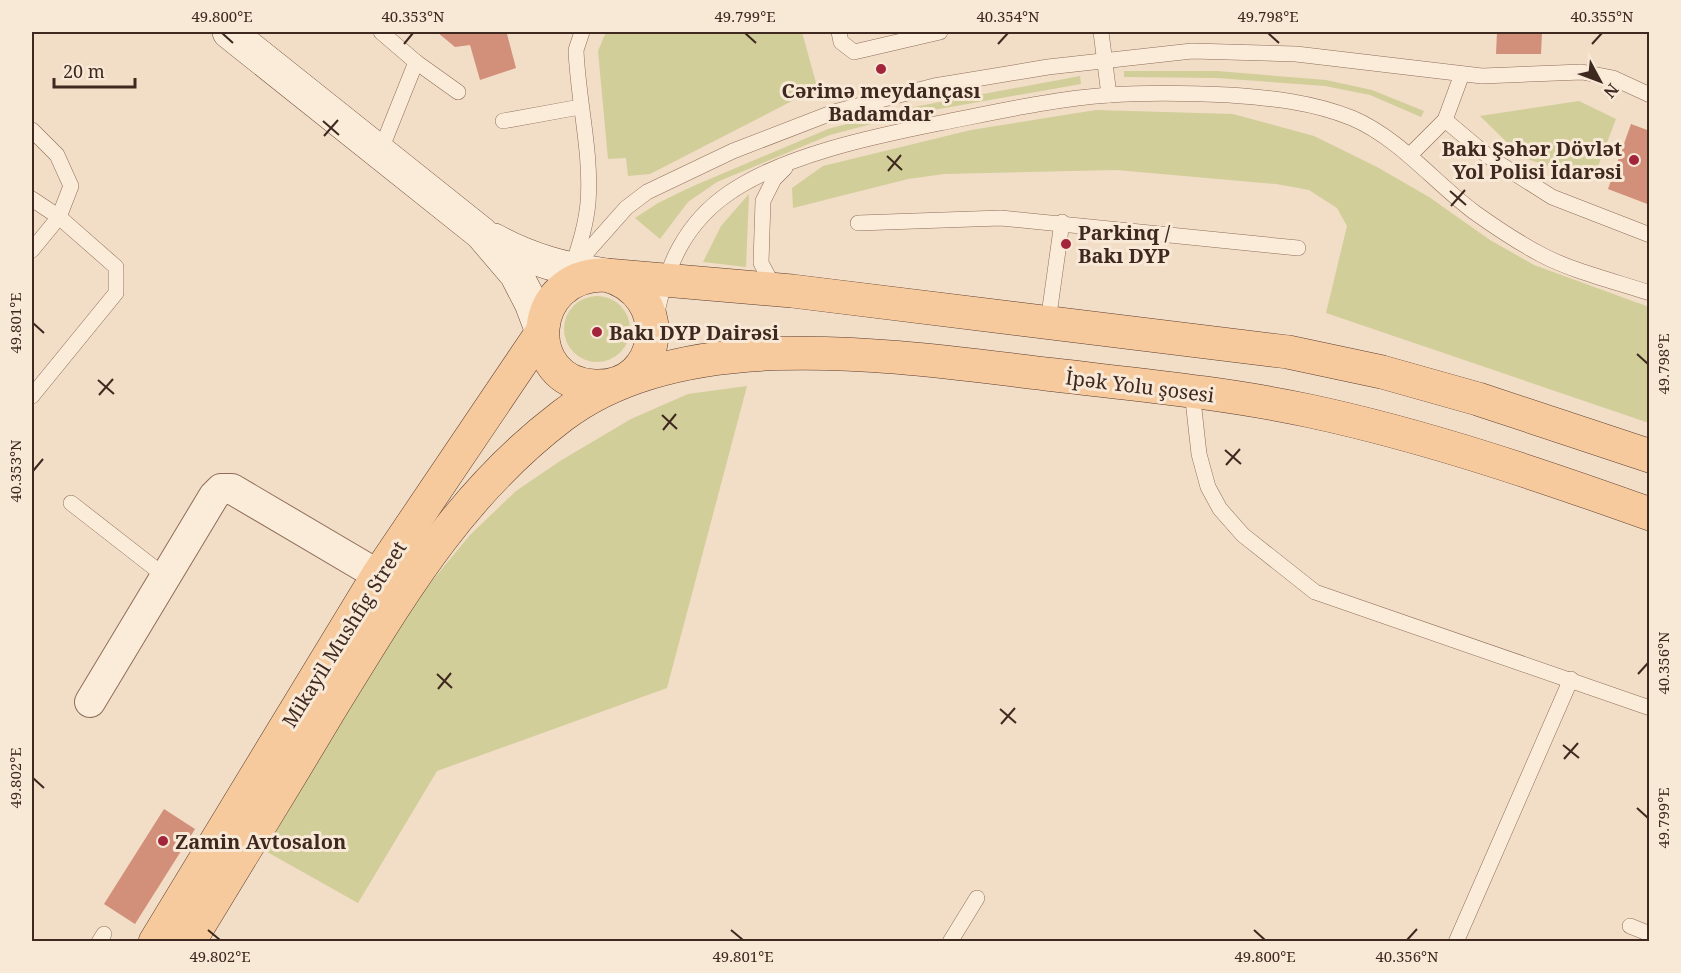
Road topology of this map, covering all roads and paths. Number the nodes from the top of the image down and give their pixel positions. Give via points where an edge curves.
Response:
1 (229, 32) edge
2 (381, 32) edge
3 (582, 32) edge
4 (839, 32) edge
5 (940, 32) edge
6 (1101, 32) edge
7 (1107, 59) junction
8 (416, 62) junction
9 (1462, 74) junction
10 (458, 92) dead end
11 (1109, 95) junction
12 (1650, 95) edge
13 (580, 107) junction
14 (502, 120) dead end
15 (1445, 120) junction
16 (32, 130) edge
17 (380, 152) junction
18 (1410, 155) junction
19 (799, 160) junction
20 (32, 199) edge
21 (59, 217) junction
22 (1062, 222) junction
23 (858, 223) dead end
24 (481, 233) junction
25 (1650, 236) edge
26 (1298, 248) dead end
27 (32, 250) edge
28 (572, 270) junction
29 (606, 275) junction
30 (663, 280) junction
31 (792, 291) junction
32 (1650, 293) edge
33 (546, 317) junction
34 (1048, 322) junction
35 (653, 329) junction
36 (619, 382) junction
37 (1192, 391) junction
38 (32, 396) edge
39 (1650, 456) edge
40 (71, 503) dead end
41 (1650, 514) edge
42 (378, 575) junction
43 (166, 577) junction
44 (1571, 679) junction
45 (90, 702) dead end
46 (1650, 708) edge
47 (977, 898) dead end
48 (1630, 926) dead end
49 (1650, 934) edge
50 (155, 942) edge
51 (189, 942) edge
52 (950, 942) edge
53 (1456, 942) edge

1 - 17 street
2 - 8 lane
3 - 13 lane via 576,50
4 - 5 lane via 841,42 854,52
6 - 7 lane
7 - 9 lane via 1192,51 1296,54
7 - 11 lane
7 - 28 lane via 934,86 788,128 647,192 611,222
8 - 10 lane
8 - 17 lane
9 - 12 lane via 1582,72 1613,78
9 - 15 lane
11 - 18 lane via 1187,93 1287,99 1354,119
11 - 19 lane via 871,136
13 - 14 lane
13 - 28 lane via 588,201
15 - 18 lane
15 - 25 lane via 1489,158 1552,197
16 - 21 lane via 57,155 71,186
17 - 24 street
18 - 32 lane via 1473,211 1543,256
19 - 30 lane via 729,193 688,234
19 - 31 lane via 774,179 763,201 760,262 777,284
20 - 21 lane
21 - 27 lane
21 - 38 lane via 116,267 116,293
22 - 23 lane via 1001,218
22 - 26 lane
22 - 34 lane
24 - 28 street via 521,255
24 - 33 street via 516,274 531,303
28 - 29 street
28 - 33 lane
29 - 30 main road, Mikayil Mushfig Street
29 - 33 main road, Mikayil Mushfig Street via 590,275 560,289
29 - 35 main road via 639,293 649,310
30 - 31 main road, Mikayil Mushfig Street
30 - 35 lane
31 - 34 main road
33 - 36 main road via 548,356 564,375 594,386
33 - 42 main road, Mikayil Mushfig Street
34 - 39 main road via 1259,347 1323,359 1478,399
35 - 36 main road via 644,360
36 - 37 main road, İpək Yolu şosesi via 698,360 783,354 955,364
36 - 51 main road, Mikayil Mushfig Street via 565,413 532,440 443,534 403,591
37 - 41 main road, İpək Yolu şosesi via 1386,429
37 - 44 lane via 1199,454 1220,509 1243,535 1315,592
40 - 43 lane
42 - 43 street via 232,489 220,489
42 - 50 main road, Mikayil Mushfig Street
43 - 45 street
44 - 46 lane
44 - 53 lane
47 - 52 lane
48 - 49 lane

